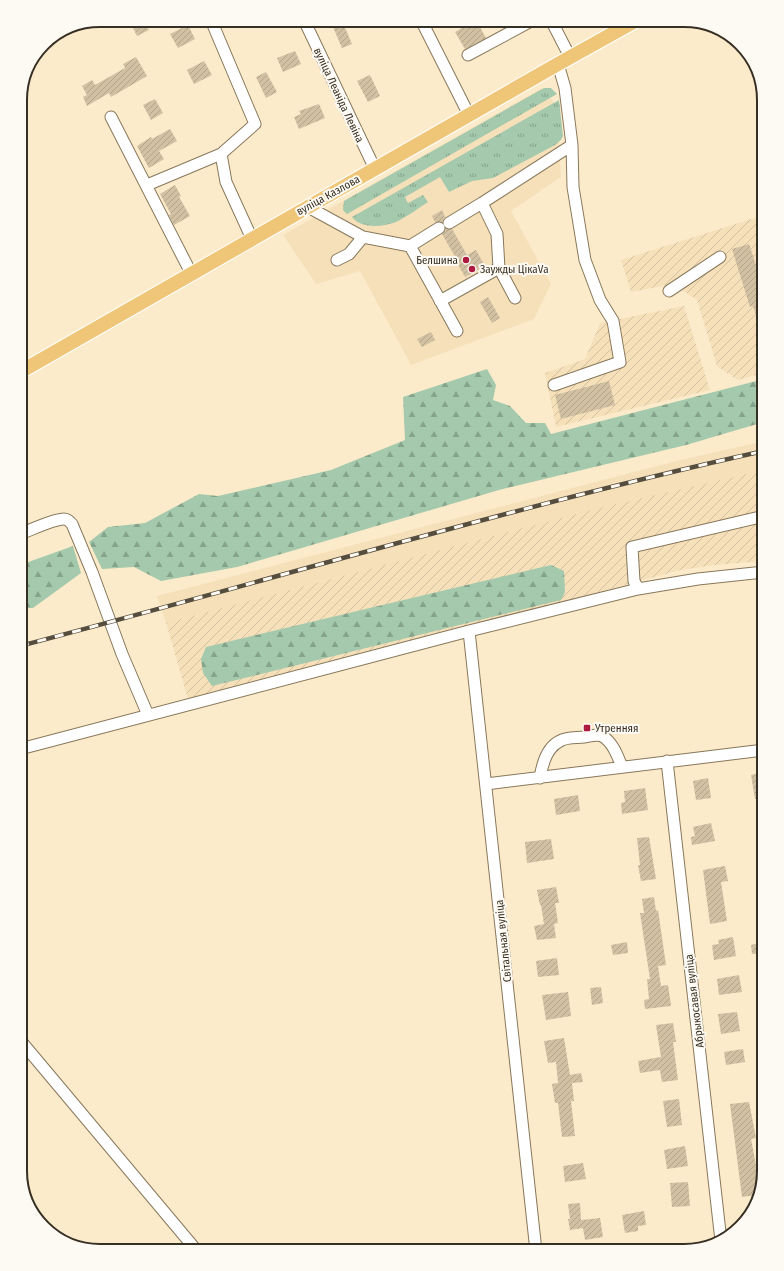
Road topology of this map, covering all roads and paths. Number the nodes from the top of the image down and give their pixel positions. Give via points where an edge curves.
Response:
1 (214, 27) edge
2 (307, 27) edge
3 (425, 27) edge
4 (520, 27) edge
5 (553, 27) edge
6 (625, 27) edge
7 (468, 55) dead end
8 (564, 61) junction
9 (469, 115) junction
10 (112, 117) dead end
11 (572, 145) junction
12 (221, 154) junction
13 (375, 169) junction
14 (147, 185) junction
15 (482, 203) junction
16 (308, 207) junction
17 (363, 237) junction
18 (252, 239) junction
19 (410, 246) junction
20 (720, 257) dead end
21 (337, 260) dead end
22 (499, 268) junction
23 (191, 274) junction
24 (669, 291) dead end
25 (515, 298) dead end
26 (440, 301) junction
27 (457, 331) dead end
28 (27, 368) edge
29 (554, 385) dead end
30 (757, 518) edge
31 (27, 531) edge
32 (757, 573) edge
33 (638, 589) junction
34 (469, 631) junction
35 (148, 715) junction
36 (27, 747) edge
37 (757, 751) edge
38 (667, 761) junction
39 (622, 767) junction
40 (540, 778) junction
41 (486, 784) junction
42 (27, 1048) edge
43 (721, 1234) edge
44 (191, 1244) edge
45 (535, 1244) edge

1 - 12 street via 255,124
2 - 13 street, вуліца Леаніда Левіна
3 - 9 street
4 - 7 street
5 - 8 street
6 - 8 main road, вуліца Казлова
8 - 9 main road, вуліца Казлова
8 - 11 street
9 - 13 main road, вуліца Казлова
10 - 14 street
11 - 15 street
11 - 29 street via 573,187 585,260 600,300 613,321 620,362
12 - 14 street
12 - 18 street via 226,182
13 - 16 main road, вуліца Казлова
14 - 23 street
15 - 19 street
15 - 22 street via 497,234
16 - 17 street
16 - 18 main road, вуліца Казлова
17 - 19 street
17 - 21 street via 348,254
18 - 23 main road, вуліца Казлова
19 - 26 street
20 - 24 street
22 - 25 street
22 - 26 street
23 - 28 main road, вуліца Казлова
26 - 27 street
30 - 33 street via 632,547 634,581
31 - 35 street via 63,519 72,524
32 - 33 street
33 - 34 street
34 - 35 street
34 - 41 street, Світальная вуліца
35 - 36 street
37 - 38 street
38 - 39 street
38 - 43 street, Абрыкосавая вуліца
39 - 40 street
39 - 40 street via 609,742 596,735 557,743 546,756
40 - 41 street
41 - 45 street, Світальная вуліца
42 - 44 street

